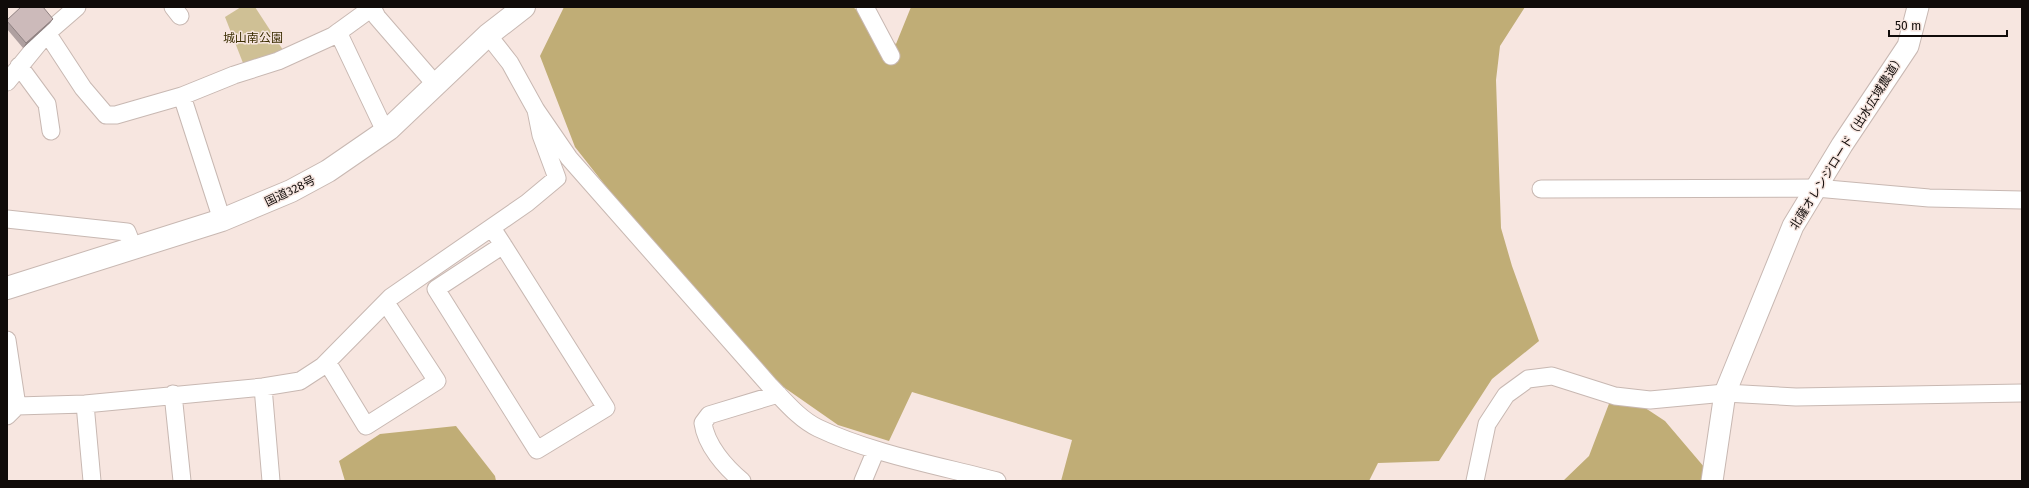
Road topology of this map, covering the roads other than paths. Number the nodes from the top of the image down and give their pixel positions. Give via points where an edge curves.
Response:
1 (77, 7) edge
2 (372, 7) edge
3 (524, 7) edge
4 (865, 7) edge
5 (1918, 7) edge
6 (338, 32) junction
7 (47, 33) junction
8 (488, 35) junction
9 (891, 56) dead end
10 (19, 66) junction
11 (7, 82) edge
12 (436, 84) junction
13 (182, 96) junction
14 (536, 110) junction
15 (51, 132) dead end
16 (385, 132) junction
17 (1816, 188) junction
18 (1541, 189) dead end
19 (2022, 200) edge
20 (7, 219) edge
21 (222, 220) junction
22 (492, 228) junction
23 (503, 245) junction
24 (133, 247) junction
25 (7, 288) edge
26 (386, 302) junction
27 (7, 340) edge
28 (327, 362) junction
29 (263, 387) junction
30 (2022, 392) edge
31 (1725, 393) junction
32 (173, 394) junction
33 (778, 394) junction
34 (85, 404) junction
35 (12, 411) edge
36 (876, 450) junction
37 (92, 481) edge
38 (182, 481) edge
39 (271, 481) edge
40 (742, 481) edge
41 (863, 481) edge
42 (997, 481) edge
43 (1475, 481) edge
44 (1712, 481) edge

1 - 7 street
2 - 6 street
2 - 12 street via 377,17
3 - 8 highway, 国道328号
4 - 9 street
5 - 17 street, 北薩オレンジロード（出水広域農道） via 1908,46
6 - 13 street via 278,61
6 - 16 street
7 - 10 street
7 - 13 street via 83,88 106,115 116,115
8 - 12 highway, 国道328号
8 - 14 street via 510,64
10 - 11 street
10 - 15 street via 47,104
12 - 16 highway, 国道328号
13 - 21 street
14 - 22 street via 541,135 557,178
14 - 33 street via 569,158 602,197
16 - 21 highway, 国道328号 via 322,175
17 - 18 street
17 - 19 street via 1929,198
17 - 31 street, 北薩オレンジロード（出水広域農道） via 1793,226
20 - 24 street via 127,232
21 - 24 highway, 国道328号
22 - 23 street
22 - 26 street
23 - 23 street via 606,408 537,450 436,289
24 - 25 highway, 国道328号
26 - 28 street
26 - 28 street via 437,381 366,426
27 - 35 street
28 - 29 street via 300,381
29 - 32 street
29 - 39 street
30 - 31 street via 1796,396
31 - 43 street via 1650,400 1615,396 1552,376 1528,379 1506,395 1488,424
31 - 44 street, 北薩オレンジロード（出水広域農道）
32 - 34 street
32 - 38 street
33 - 36 street via 817,428
33 - 40 street via 709,415 703,423 705,435 730,471
34 - 35 street
34 - 37 street
36 - 41 street
36 - 42 street

